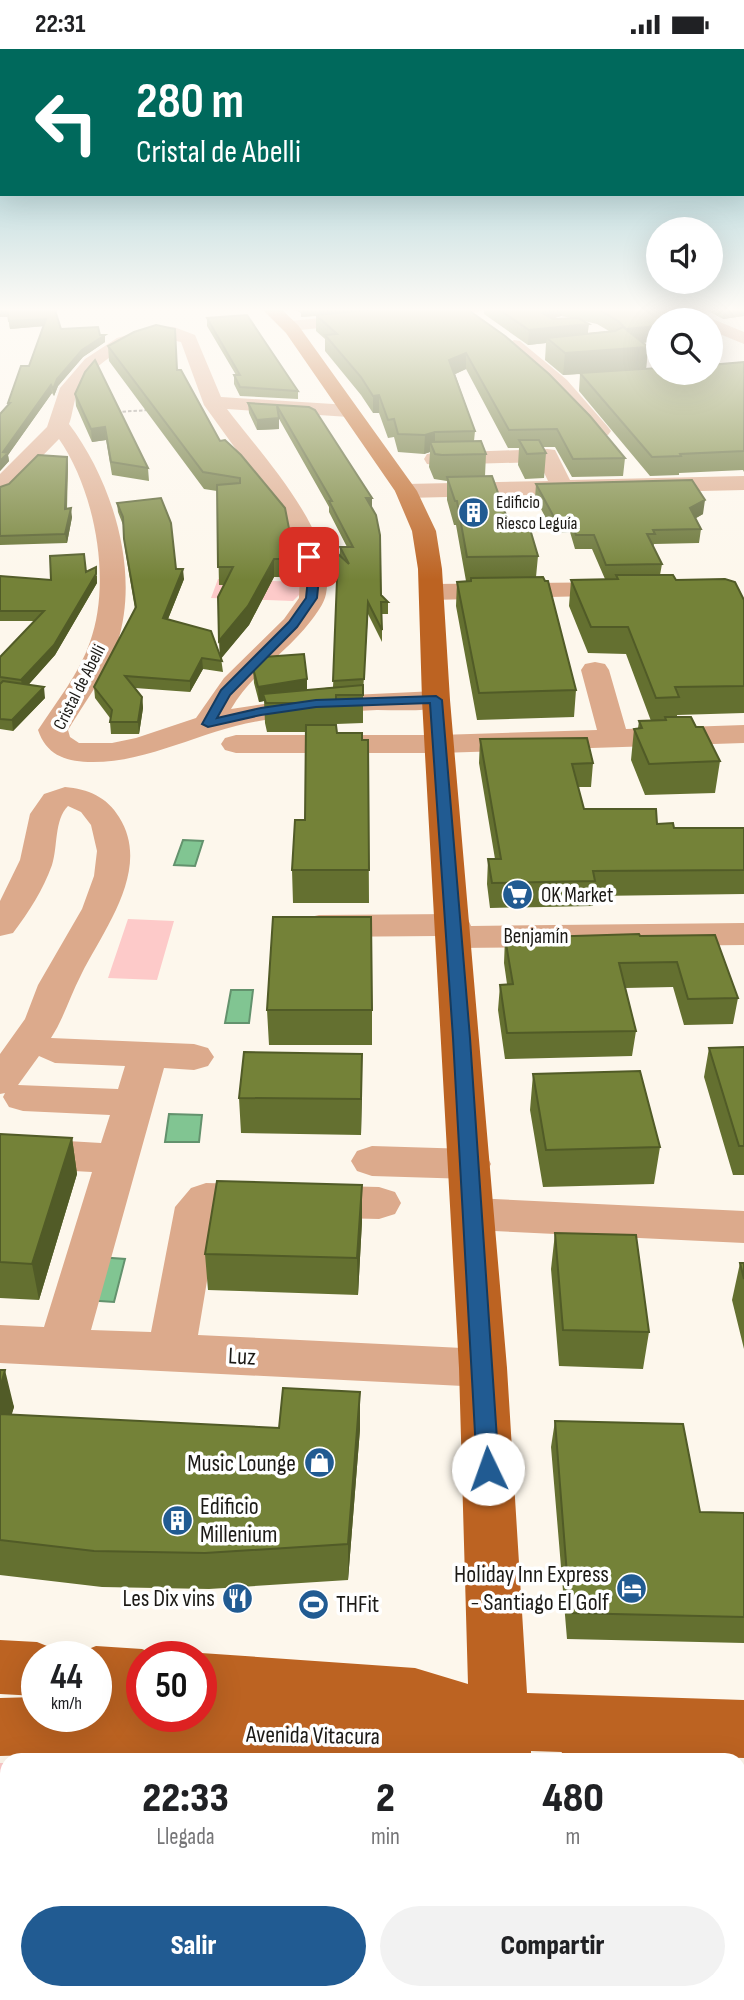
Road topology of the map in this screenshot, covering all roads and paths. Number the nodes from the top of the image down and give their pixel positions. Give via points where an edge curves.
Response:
1 (66, 398) edge
2 (211, 398) edge
3 (340, 398) edge
4 (572, 398) edge
5 (213, 403) junction
6 (349, 411) junction
7 (59, 421) junction
8 (614, 448) edge
9 (435, 459) edge
10 (744, 483) edge
11 (0, 486) edge
12 (562, 487) junction
13 (406, 491) junction
14 (648, 590) edge
15 (432, 591) junction
16 (595, 670) dead end
17 (436, 700) junction
18 (208, 724) junction
19 (744, 734) edge
20 (614, 738) junction
21 (236, 744) dead end
22 (439, 744) junction
23 (80, 752) junction
24 (66, 796) junction
25 (312, 921) edge
26 (0, 925) edge
27 (454, 926) junction
28 (744, 935) edge
29 (55, 1050) dead end
30 (148, 1055) junction
31 (194, 1057) dead end
32 (12, 1089) edge
33 (134, 1103) junction
34 (0, 1151) edge
35 (117, 1159) junction
36 (470, 1164) junction
37 (473, 1213) junction
38 (744, 1227) edge
39 (0, 1344) edge
40 (62, 1347) junction
41 (171, 1352) junction
42 (483, 1368) junction
43 (0, 1667) edge
44 (21, 1668) edge
45 (217, 1682) edge
46 (645, 1726) junction
47 (0, 1727) edge
48 (744, 1729) edge
49 (500, 1741) edge
50 (601, 1753) edge

1 - 7 street
2 - 5 street
3 - 6 main road
4 - 8 street
5 - 6 street
5 - 7 path
5 - 18 street via 293,508 304,531 314,589 293,625 225,693
6 - 13 main road
7 - 11 street via 45,442
7 - 23 street, Cristal de Abelli via 96,484 108,523 113,584 111,614 100,652 53,730 56,742
9 - 12 street via 547,455
10 - 12 street via 636,477
12 - 13 street
13 - 15 main road via 425,531
14 - 15 street
15 - 17 main road
16 - 20 street
17 - 18 street, Cristal de Abelli via 316,703
17 - 22 main road
18 - 23 street, Cristal de Abelli via 138,747
19 - 20 street
20 - 22 street
21 - 22 street
22 - 27 main road
23 - 24 street
24 - 26 street via 57,798 48,809 30,877
24 - 32 street via 101,811 114,858 92,922 58,984
25 - 27 street, Benjamín
27 - 28 street, Benjamín
27 - 36 main road
29 - 30 street
30 - 31 street
30 - 33 street
32 - 33 street
33 - 35 street
34 - 35 street
35 - 40 street
36 - 37 main road
36 - 41 street via 376,1182 206,1199 198,1207
37 - 38 street
37 - 42 main road
39 - 40 street, Luz
40 - 41 street, Luz
41 - 42 street, Luz
42 - 49 main road
43 - 44 main road
45 - 49 main road, Avenida Vitacura via 415,1696
46 - 48 main road, Avenida Vitacura
46 - 49 main road, Avenida Vitacura
46 - 50 main road
47 - 49 main road, Avenida Vitacura via 68,1725

